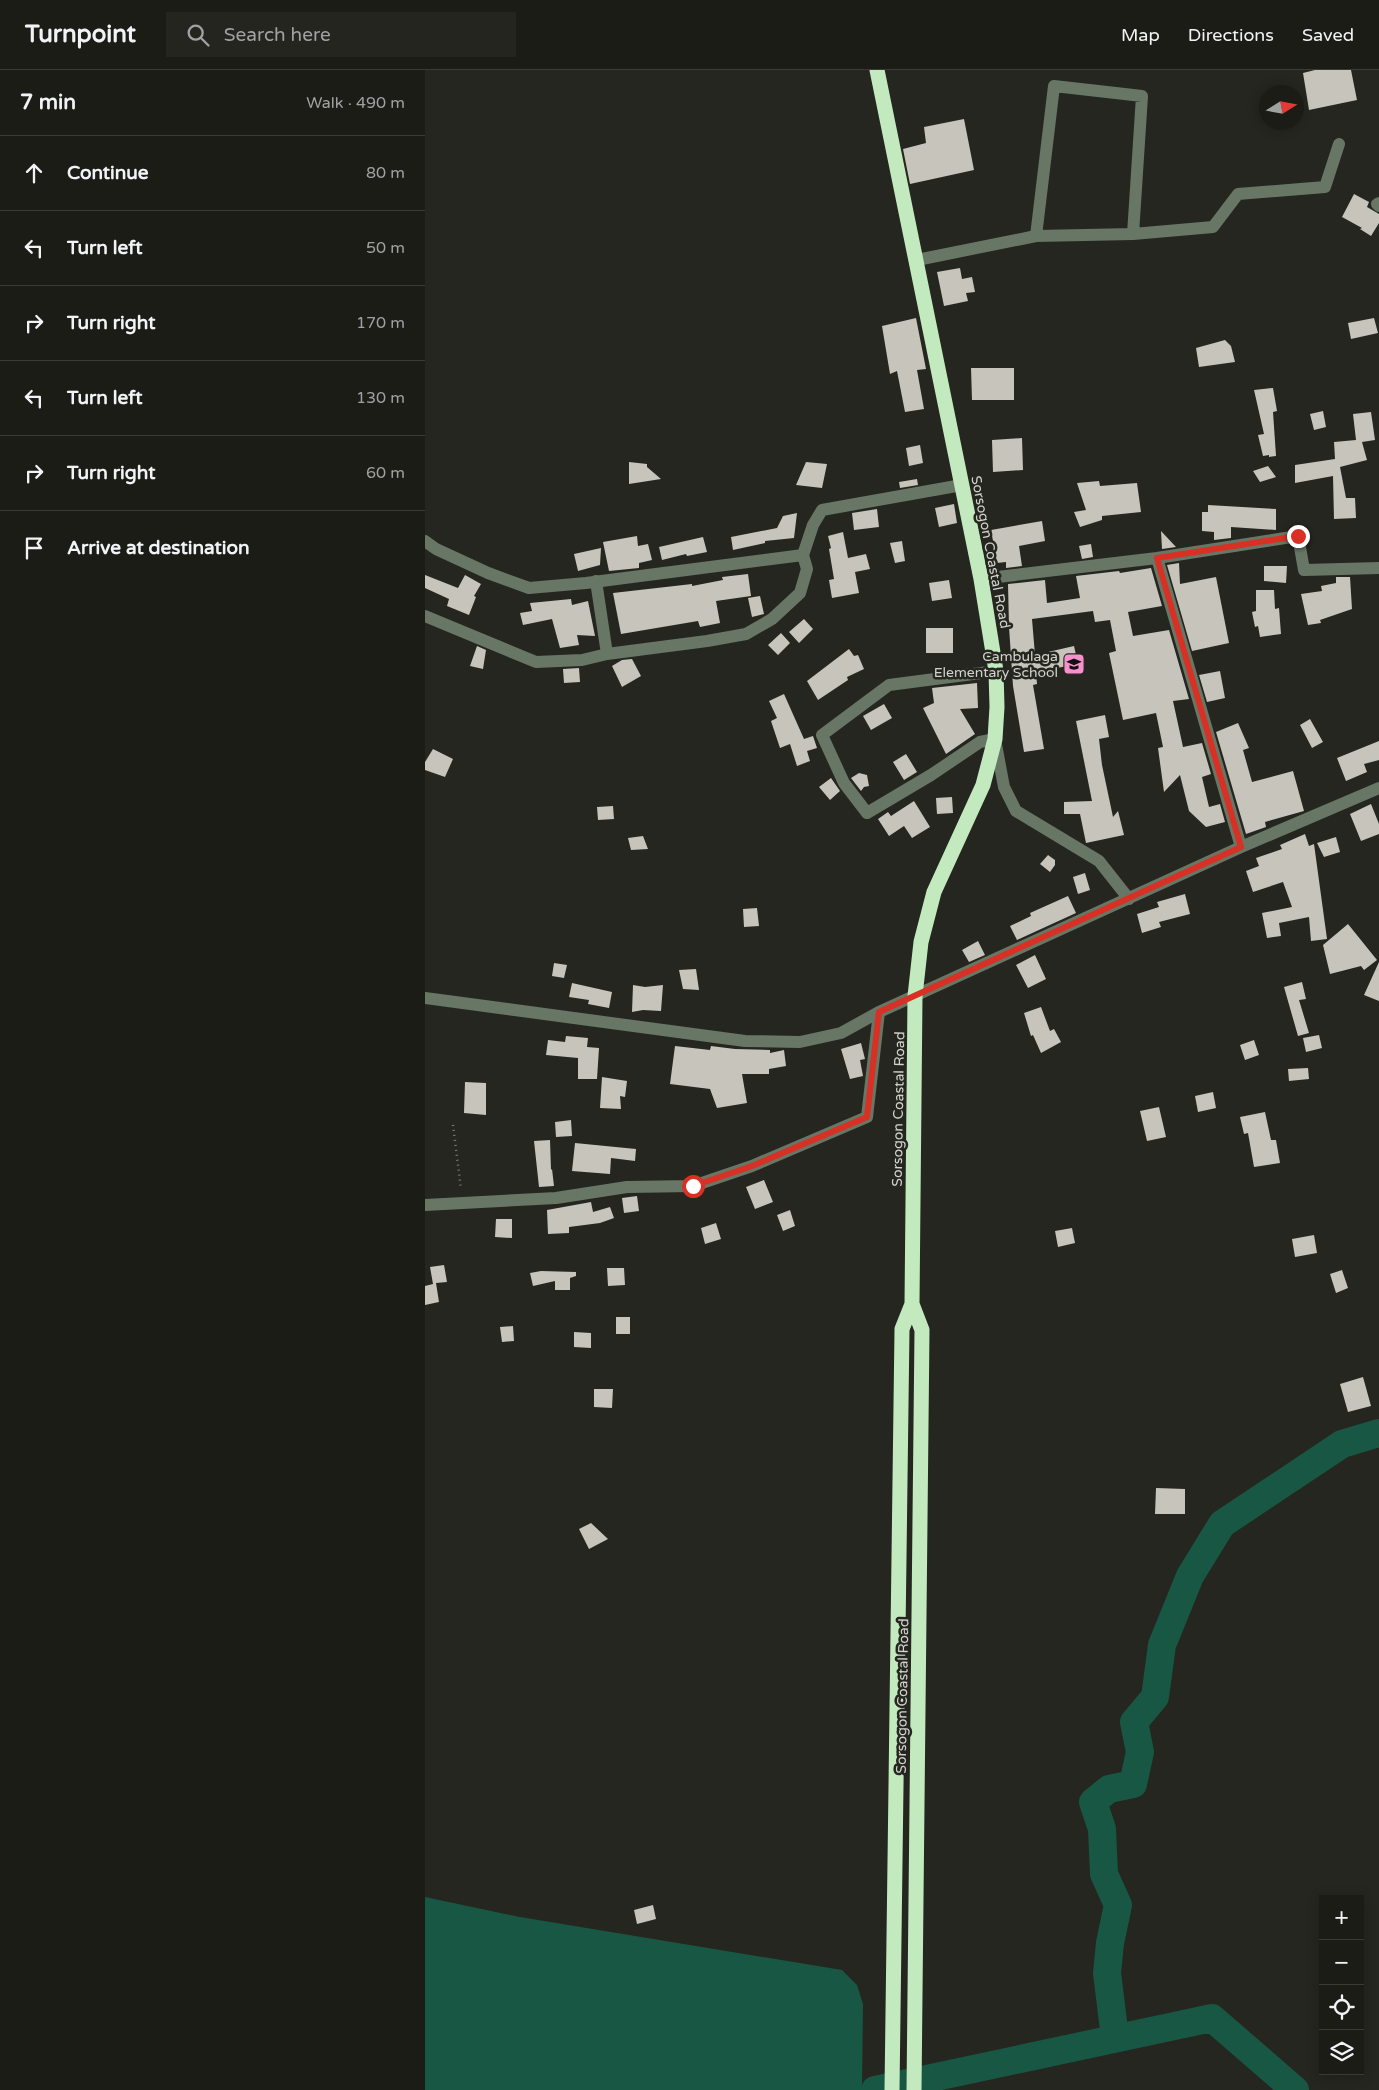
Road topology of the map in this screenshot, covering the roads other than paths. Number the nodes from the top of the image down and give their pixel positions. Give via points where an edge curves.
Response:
1 (877, 70) edge
2 (1339, 144) dead end
3 (1133, 234) junction
4 (1036, 236) junction
5 (917, 260) junction
6 (962, 485) junction
7 (425, 541) edge
8 (803, 555) junction
9 (1157, 558) junction
10 (1379, 568) edge
11 (981, 579) junction
12 (596, 581) junction
13 (425, 616) edge
14 (607, 654) junction
15 (996, 671) junction
16 (995, 739) junction
17 (1379, 788) edge
18 (1241, 847) junction
19 (1129, 899) junction
20 (915, 996) junction
21 (425, 998) edge
22 (879, 1012) junction
23 (425, 1205) edge
24 (912, 1304) junction
25 (892, 2090) edge
26 (914, 2090) edge

1 - 5 highway, Sorsogon Coastal Road
2 - 3 street via 1325,187 1238,194 1213,227
3 - 4 street
3 - 4 street via 1142,96 1054,86
4 - 5 street
5 - 6 highway, Sorsogon Coastal Road
6 - 8 street via 822,510
6 - 11 highway, Sorsogon Coastal Road
7 - 12 street via 488,573 529,588
8 - 12 street
8 - 14 street via 807,569 800,593 772,619 746,634
9 - 10 street via 1298,536 1304,570
9 - 11 street
9 - 18 street
11 - 15 highway, Sorsogon Coastal Road
12 - 14 street
13 - 14 street via 536,662 583,660
15 - 16 highway, Sorsogon Coastal Road
15 - 16 street via 889,686 822,735 844,783 867,813 980,742
16 - 19 street via 1004,787 1016,811 1099,861
16 - 20 highway, Sorsogon Coastal Road via 983,785 933,892 921,942
17 - 18 street
18 - 19 street
19 - 20 street
20 - 22 street
20 - 24 highway, Sorsogon Coastal Road
21 - 22 street via 745,1041 800,1042 841,1033
22 - 23 street via 867,1117 752,1166 693,1186 627,1187 556,1198
24 - 25 highway, Sorsogon Coastal Road via 902,1329
24 - 26 highway, Sorsogon Coastal Road via 922,1330

